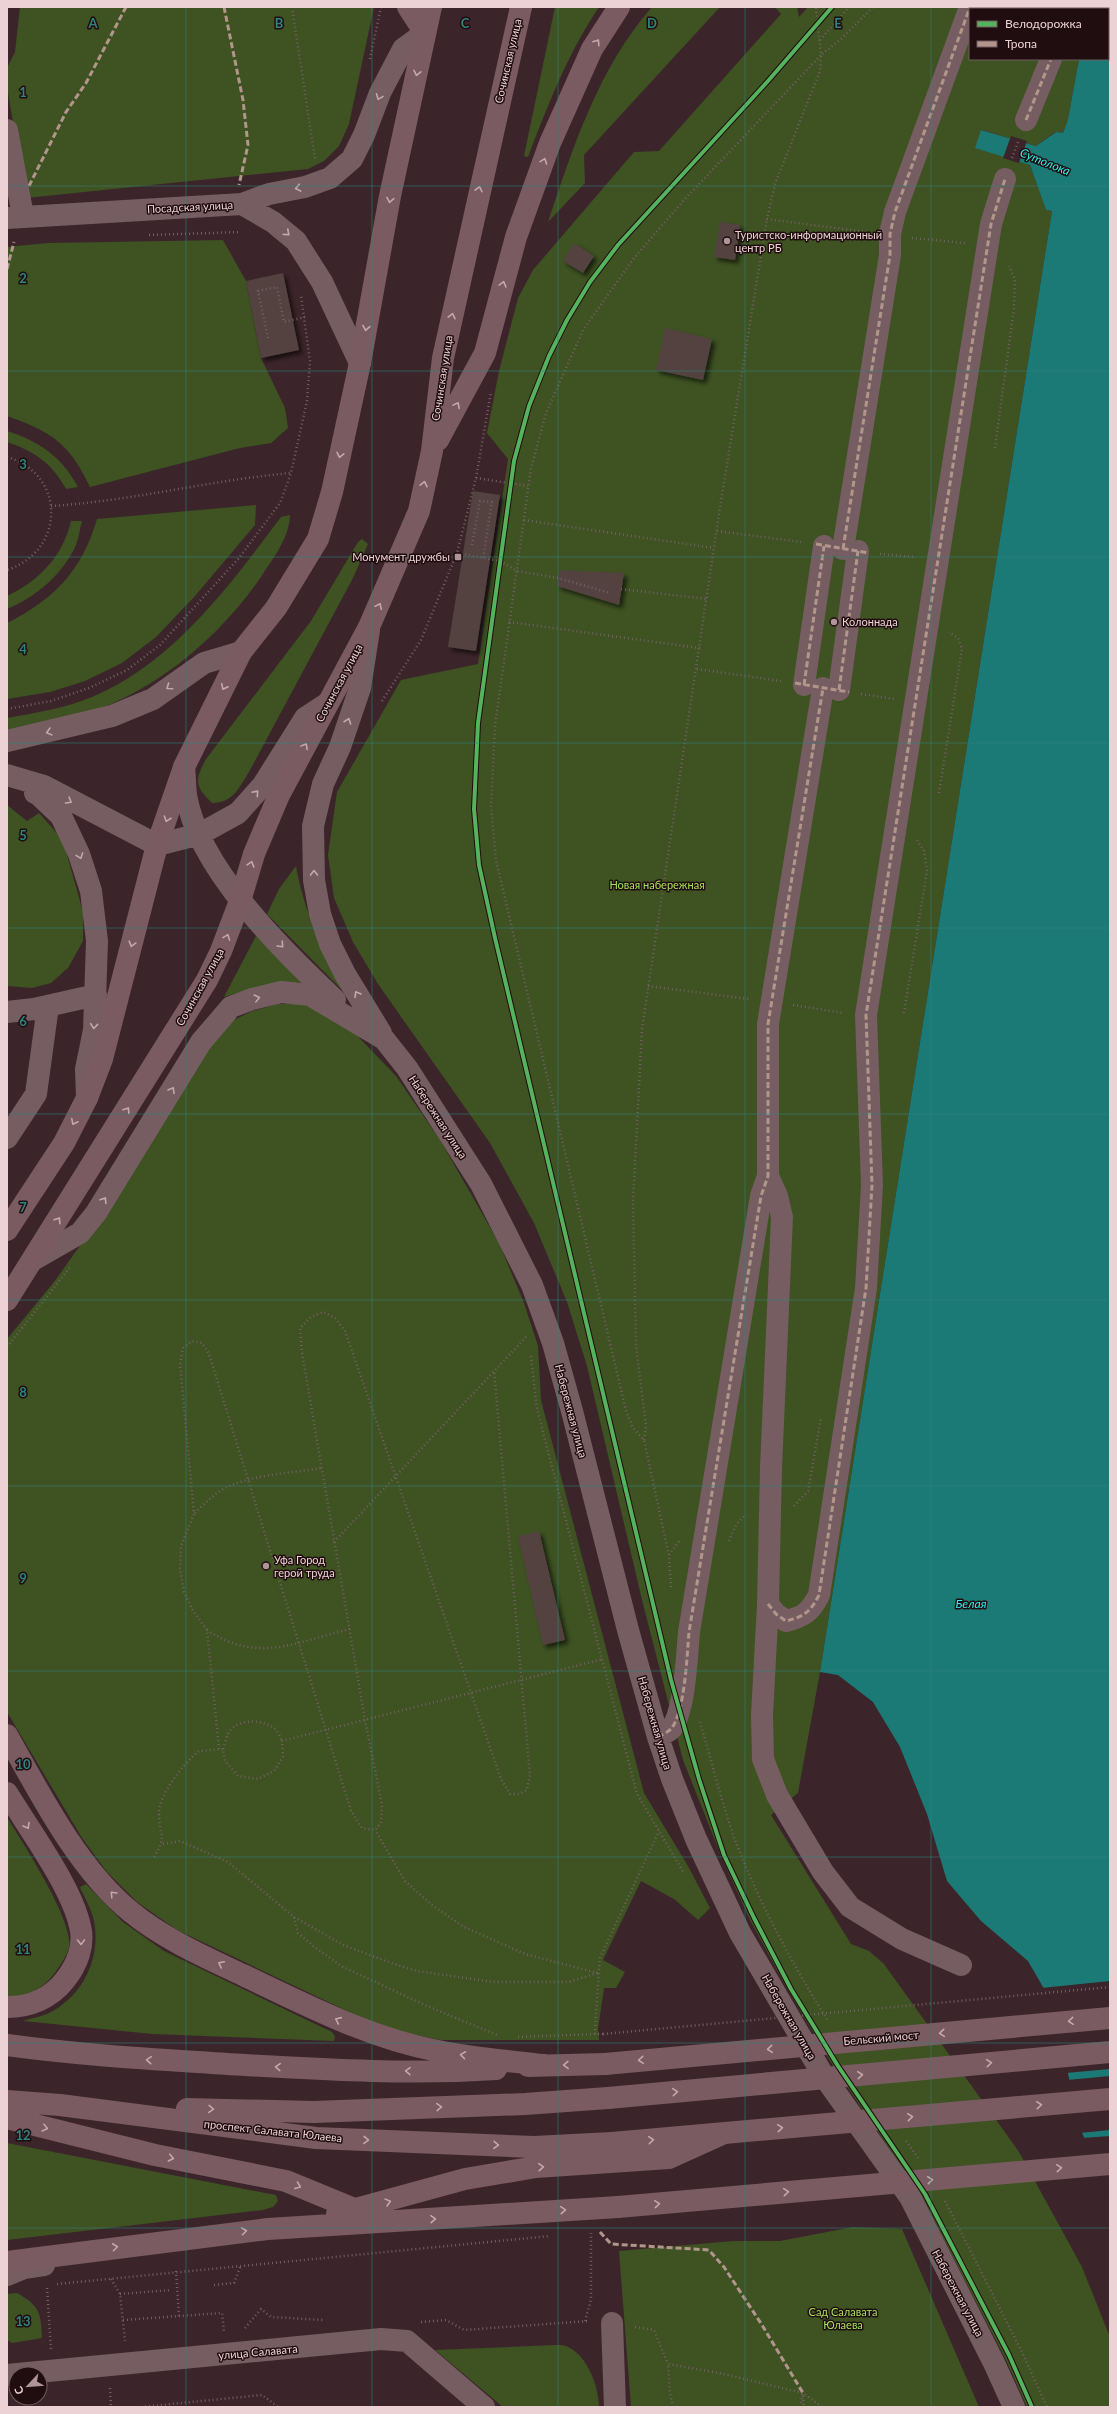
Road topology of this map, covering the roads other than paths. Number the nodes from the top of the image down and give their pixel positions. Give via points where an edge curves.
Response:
1 (408, 7) edge
2 (431, 7) edge
3 (521, 7) edge
4 (620, 7) edge
5 (969, 10) edge
6 (425, 33) junction
7 (1051, 60) edge
8 (1026, 120) road end
9 (7, 130) edge
10 (1005, 179) road end
11 (242, 204) junction
12 (15, 217) edge
13 (360, 363) junction
14 (432, 451) junction
15 (842, 549) junction
16 (369, 627) junction
17 (241, 652) junction
18 (822, 688) junction
19 (328, 703) junction
20 (7, 741) edge
21 (184, 767) junction
22 (7, 776) edge
23 (7, 784) edge
24 (186, 795) junction
25 (238, 813) junction
26 (200, 834) junction
27 (157, 845) junction
28 (221, 874) junction
29 (240, 901) junction
30 (96, 995) junction
31 (48, 1006) junction
32 (7, 1012) edge
33 (358, 1022) junction
34 (384, 1040) junction
35 (87, 1098) junction
36 (7, 1138) edge
37 (768, 1176) junction
38 (7, 1230) edge
39 (32, 1260) junction
40 (7, 1300) edge
41 (768, 1604) junction
42 (7, 1735) edge
43 (658, 1737) junction
44 (7, 1793) edge
45 (961, 1965) dead end
46 (7, 2007) edge
47 (1110, 2018) edge
48 (7, 2045) edge
49 (1110, 2052) edge
50 (544, 2066) junction
51 (1110, 2099) edge
52 (7, 2101) edge
53 (60, 2105) junction
54 (7, 2118) edge
55 (613, 2153) junction
56 (1110, 2164) edge
57 (356, 2210) junction
58 (380, 2222) junction
59 (268, 2228) junction
60 (85, 2250) junction
61 (7, 2262) edge
62 (7, 2275) edge
63 (612, 2323) road end
64 (48, 2370) edge
65 (484, 2407) edge
66 (615, 2407) edge
67 (1014, 2407) edge

1 - 6 main road
2 - 6 main road
14 -> 3 main road, Сочинская улица via 443,358
14 -> 4 main road via 485,353 516,238 556,130 592,49
5 - 15 street via 895,212
6 -> 11 street via 403,49 380,93 352,158 330,178
6 -> 13 main road via 390,196
7 - 8 street
9 - 12 street
10 - 41 street via 991,224 866,1015 872,1185 866,1288 819,1595 812,1610 800,1618 786,1620 776,1614
11 - 12 street, Посадская улица
11 -> 13 street, Посадская улица via 273,222 296,240 322,282
13 -> 17 main road via 332,492 318,539 276,608
16 -> 14 main road, Сочинская улица via 419,511
15 - 18 street
15 - 18 street
16 - 19 main road, Сочинская улица
34 -> 16 street via 330,944 320,914 314,880 313,826 324,784 360,688
17 -> 20 street via 204,663 153,699 112,716
17 -> 21 main road
18 - 37 street via 768,1024
25 -> 19 street via 263,785 305,718
29 -> 19 main road, Сочинская улица via 254,854 279,795
21 - 24 street
21 -> 27 main road
22 -> 27 street via 44,786
23 -> 30 street via 39,795 61,816 79,854 91,891 97,941
24 - 25 street via 196,808 211,816
24 - 26 street
25 - 26 street
26 - 27 street
26 - 28 street
27 - 28 street via 183,846
27 -> 35 main road via 102,1058
28 - 29 street
29 -> 33 street via 312,978
39 -> 29 main road, Сочинская улица via 207,980
30 - 31 street
30 -> 35 street via 94,1030 86,1070
31 - 32 street
31 - 36 street via 36,1094
33 - 34 street, Набережная улица
39 -> 33 street via 80,1233 96,1213 201,1042 231,1008 252,999 281,992 310,995
34 - 43 street, Набережная улица via 431,1104 481,1184 532,1286 553,1343
35 -> 38 main road via 64,1143
37 - 41 street via 777,1196 782,1218 770,1468
37 - 43 street via 761,1196 689,1632 679,1711 671,1729
39 - 40 main road, Сочинская улица
41 - 45 street via 762,1715 763,1759 777,1795 823,1872 850,1907 902,1940
50 -> 42 main road via 438,2051 379,2035 334,2018 172,1940 130,1911 100,1880 72,1844
43 - 67 street, Набережная улица via 696,1839 740,1932 823,2075 910,2197
44 -> 46 main road via 70,1897 80,1927 81,1949 72,1971 60,1986 42,2000 20,2007
47 -> 50 main road, Бельский мост, bridge via 605,2064
50 -> 48 main road via 441,2072 332,2070 150,2060
53 -> 49 main road, bridge via 314,2112 525,2104
55 -> 51 main road, bridge via 722,2134
52 - 53 main road, проспект Салавата Юлаева
53 -> 55 main road, проспект Салавата Юлаева via 316,2138 534,2147
54 -> 57 main road via 155,2155 286,2181
57 -> 55 main road via 465,2179
58 -> 56 main road, bridge via 618,2207
57 - 58 main road
57 - 59 main road
58 - 59 main road
60 -> 59 main road
60 - 61 main road
60 - 62 street via 60,2263 24,2268
63 - 66 street
64 - 65 street, улица Салавата via 381,2339 407,2341

